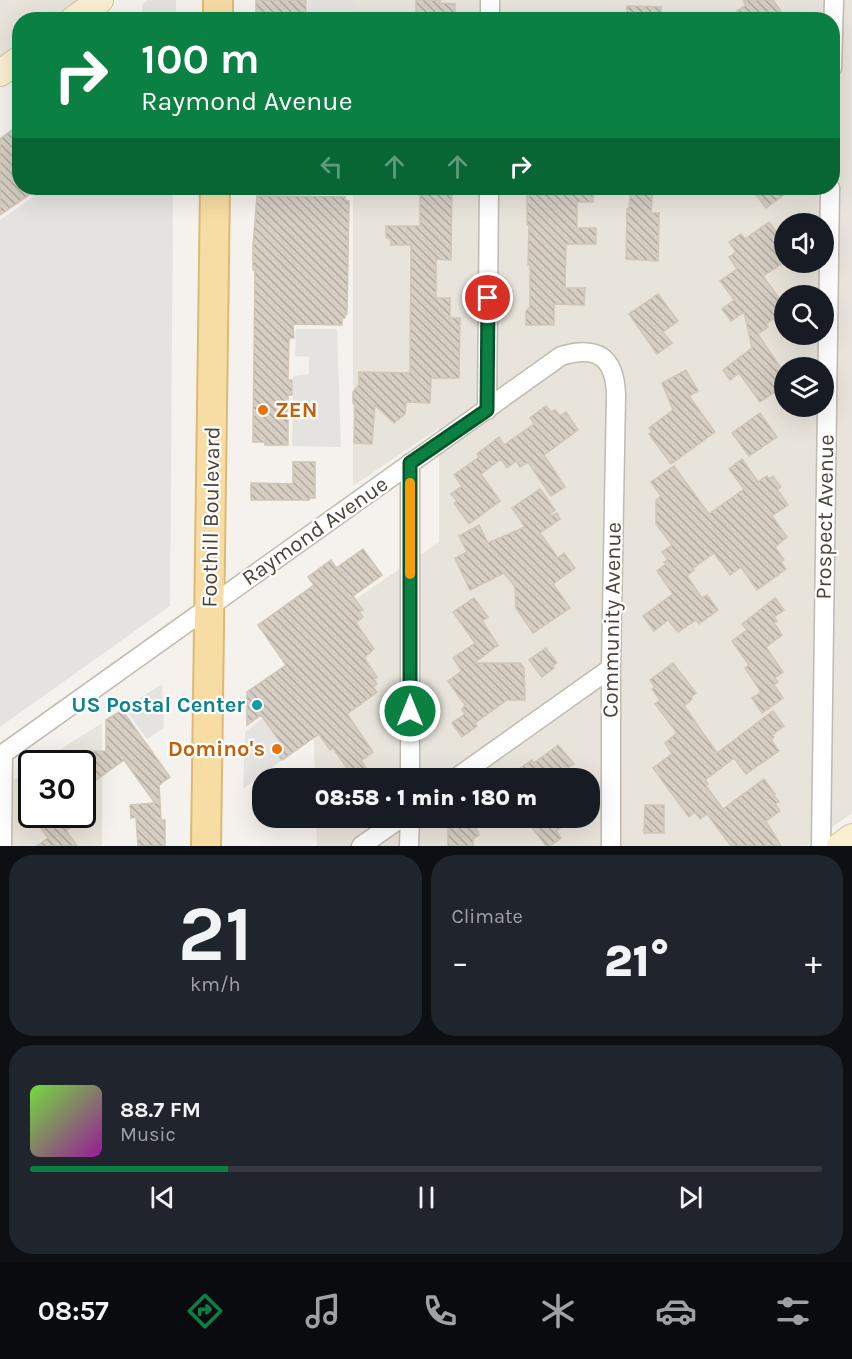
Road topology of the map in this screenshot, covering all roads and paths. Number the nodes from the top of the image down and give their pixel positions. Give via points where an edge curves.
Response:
1 (100, 0) edge
2 (84, 12) edge
3 (215, 195) edge
4 (489, 195) edge
5 (830, 195) edge
6 (616, 395) joint
7 (487, 410) junction
8 (410, 463) junction
9 (209, 605) junction
10 (611, 668) junction
11 (2, 755) edge
12 (410, 768) edge
13 (470, 768) edge
14 (387, 828) edge
15 (410, 828) edge
16 (852, 837) edge
17 (2, 846) edge
18 (206, 846) edge
19 (361, 846) edge
20 (409, 846) edge
21 (611, 846) edge
22 (821, 846) edge
23 (840, 846) edge

1 - 2 street
3 - 9 main road, Foothill Boulevard
4 - 7 street
5 - 22 street, Prospect Avenue
6 - 7 street, Raymond Avenue via 613,370 605,359 590,352 573,352 561,356
6 - 10 street, Community Avenue
7 - 8 street, Raymond Avenue
8 - 9 street, Raymond Avenue
8 - 12 street
9 - 11 street, Raymond Avenue
9 - 18 main road, Foothill Boulevard
10 - 13 street
10 - 21 street, Community Avenue
11 - 17 street
14 - 19 street
15 - 20 street
16 - 23 street

